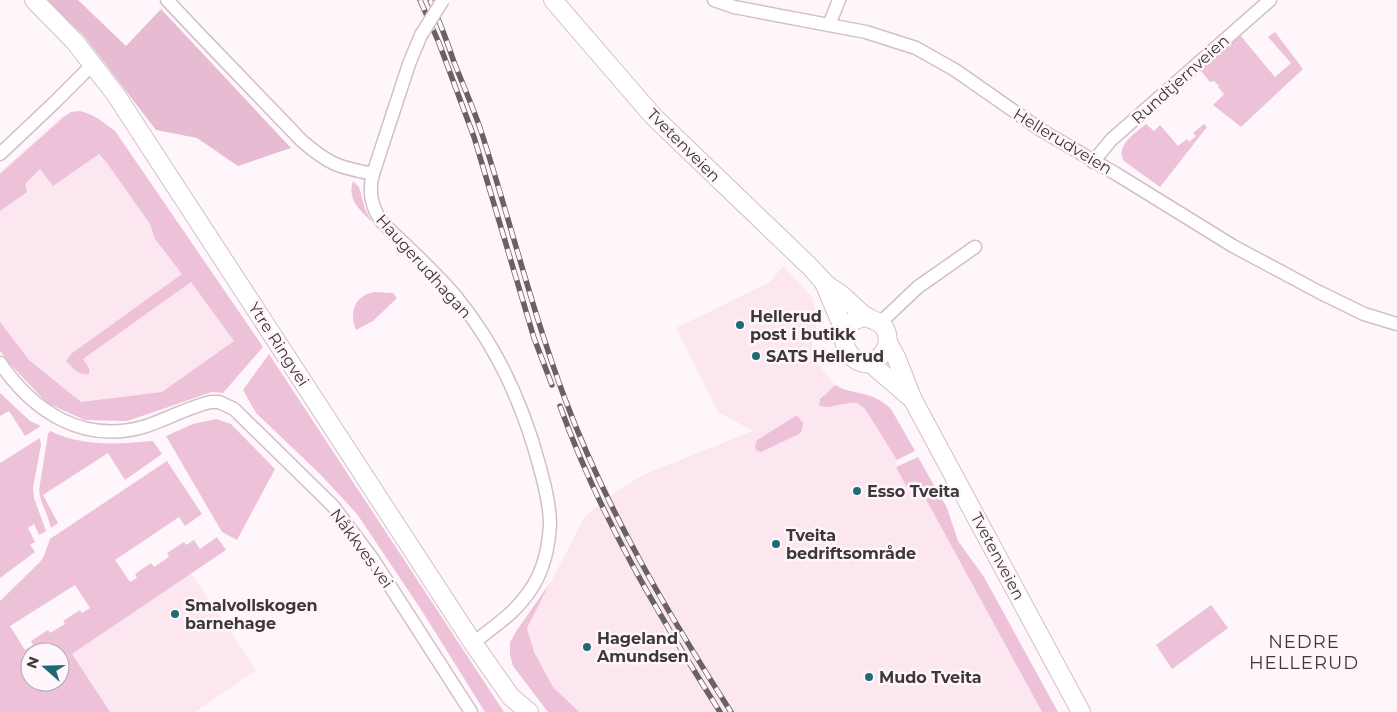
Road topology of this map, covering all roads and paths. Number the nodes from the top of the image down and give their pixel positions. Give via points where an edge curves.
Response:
1 (34, 0) edge
2 (168, 0) edge
3 (443, 0) edge
4 (553, 0) edge
5 (714, 0) edge
6 (839, 0) edge
7 (1270, 0) edge
8 (829, 25) junction
9 (93, 64) junction
10 (0, 154) edge
11 (1093, 162) junction
12 (373, 174) junction
13 (975, 247) dead end
14 (824, 282) junction
15 (874, 320) junction
16 (1397, 324) edge
17 (845, 332) junction
18 (888, 343) junction
19 (869, 362) junction
20 (0, 363) edge
21 (913, 400) junction
22 (473, 643) junction
23 (514, 705) edge
24 (471, 712) edge
25 (529, 712) edge
26 (1081, 712) edge

1 - 9 main road, Ytre Ringvei
2 - 12 street via 319,156 341,168
3 - 12 street, Haugerudhagan, bridge via 421,35 409,64
4 - 14 main road, Tvetenveien via 653,116
5 - 8 street, Hellerudveien via 734,7
6 - 8 street
7 - 11 street, Rundtjernveien via 1111,140
8 - 11 street, Hellerudveien via 873,34 923,52
9 - 10 street
9 - 22 main road, Ytre Ringvei via 137,126
11 - 16 street, Hellerudveien via 1233,246 1319,292 1364,314
12 - 22 street, Haugerudhagan via 370,194 376,214 456,297 499,363 535,448 548,501 548,538 534,585 514,611
13 - 15 street
14 - 15 main road, Tvetenveien
14 - 17 main road, Tvetenveien
15 - 17 main road via 856,320
15 - 18 main road, Tvetenveien via 886,331
17 - 19 main road, Tvetenveien via 848,354 859,361
18 - 19 main road via 879,358
18 - 21 main road, Tvetenveien
19 - 21 main road, Tvetenveien
20 - 24 street, Nåkkves vei via 45,411 86,428 131,429 219,402 240,414 344,520
21 - 26 main road, Tvetenveien
22 - 23 main road, Ytre Ringvei
23 - 25 main road, Ytre Ringvei

